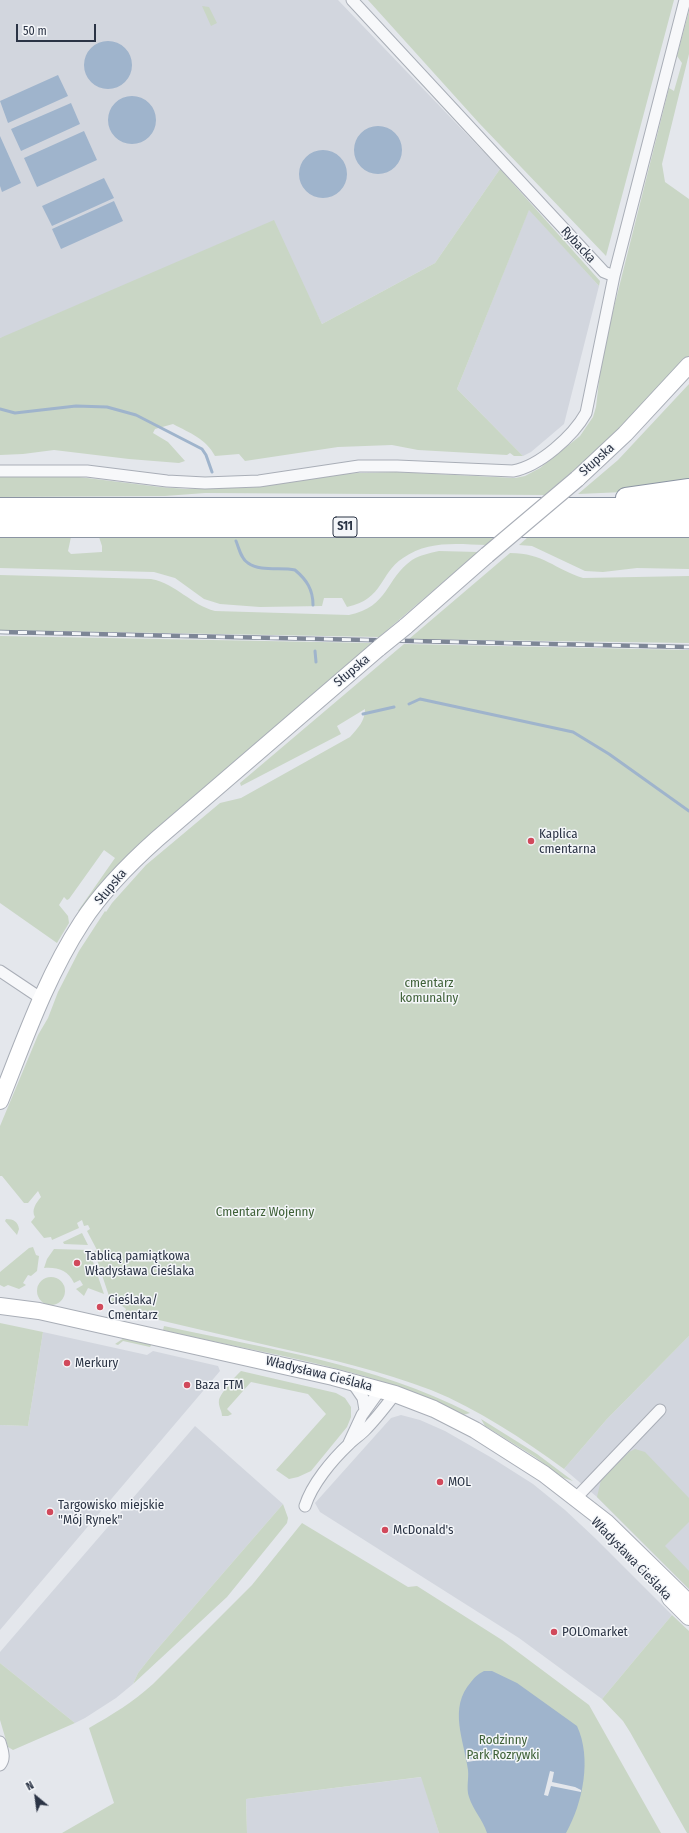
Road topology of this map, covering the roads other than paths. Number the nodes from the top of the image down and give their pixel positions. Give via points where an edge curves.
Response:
1 (352, 0) edge
2 (685, 0) edge
3 (614, 276) junction
4 (689, 365) edge
5 (0, 471) edge
6 (689, 489) edge
7 (0, 508) edge
8 (568, 508) junction
9 (689, 508) edge
10 (0, 527) edge
11 (689, 527) edge
12 (0, 971) edge
13 (42, 999) junction
14 (0, 1101) edge
15 (0, 1294) edge
16 (0, 1306) edge
17 (38, 1311) junction
18 (351, 1382) junction
19 (388, 1392) junction
20 (365, 1410) junction
21 (660, 1410) dead end
22 (349, 1443) junction
23 (575, 1499) junction
24 (305, 1506) dead end
25 (689, 1603) edge
26 (689, 1617) edge
27 (0, 1742) edge
28 (0, 1765) edge

1 - 3 street, Rybacka via 604,272
2 - 3 street
3 - 5 street via 586,413 568,436 537,461 522,469 500,471 359,466 258,481 206,483 87,471
4 - 13 main road, Słupska, bridge via 625,434 577,478 122,871 82,922
6 - 8 highway
7 - 8 highway, S11
8 - 9 highway, S11
10 - 11 highway, S11
12 - 13 street
13 - 14 main road, Słupska
15 - 17 main road, Władysława Cieślaka
16 - 17 main road, Władysława Cieślaka
17 - 18 main road, Władysława Cieślaka
18 - 19 main road, Władysława Cieślaka
18 - 20 street via 360,1392
19 - 20 street
19 - 22 street via 369,1425
19 - 23 main road, Władysława Cieślaka via 428,1407 475,1430 529,1463
20 - 22 street
21 - 23 street
22 - 24 street via 318,1480
23 - 25 main road, Władysława Cieślaka via 606,1522
23 - 26 main road, Władysława Cieślaka via 600,1529
27 - 28 street via 4,1755

